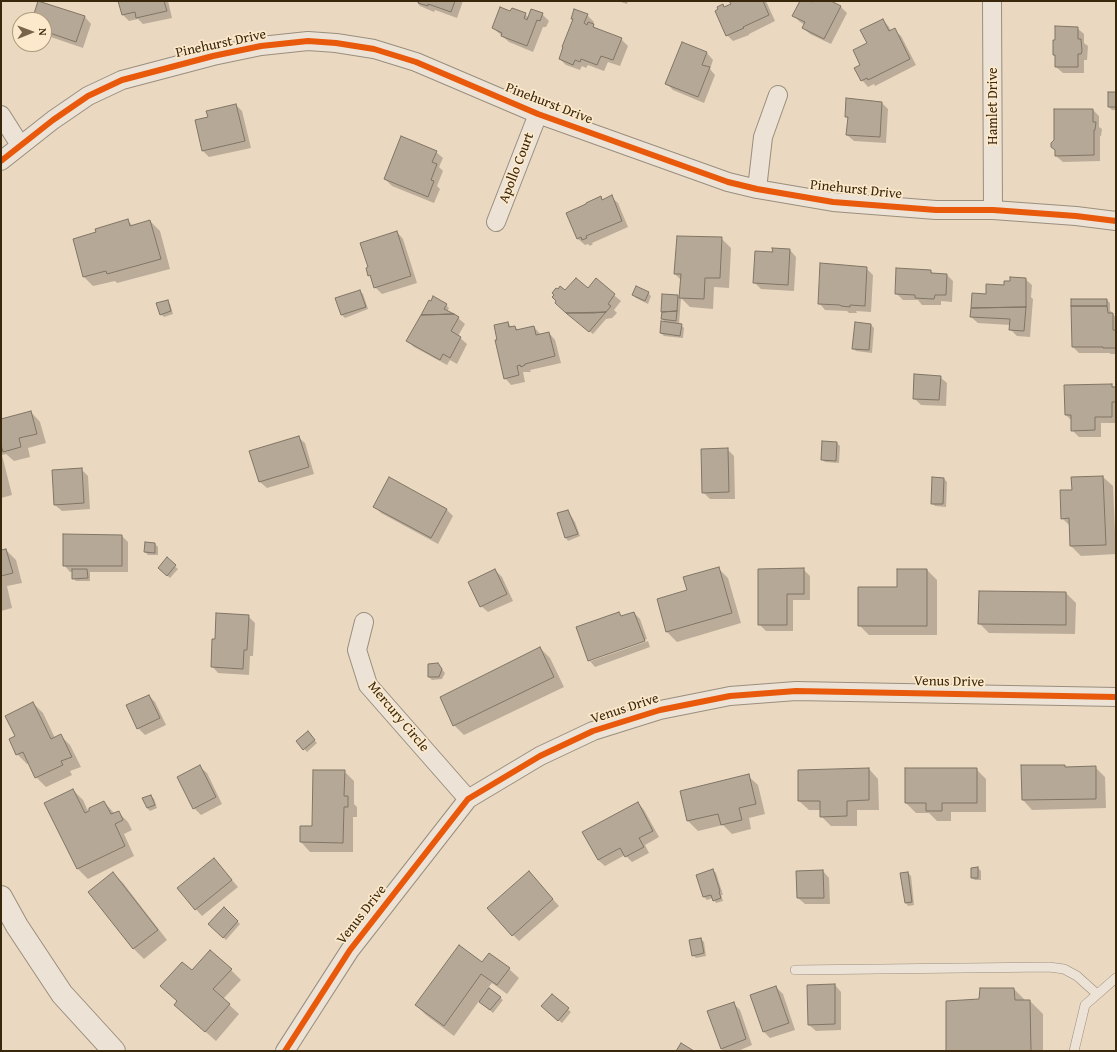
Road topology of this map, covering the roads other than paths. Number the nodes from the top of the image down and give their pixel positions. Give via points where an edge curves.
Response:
1 (992, 1) edge
2 (778, 95) dead end
3 (538, 114) junction
4 (1, 115) edge
5 (20, 145) junction
6 (1, 161) edge
7 (757, 189) junction
8 (993, 210) junction
9 (1116, 221) edge
10 (496, 222) dead end
11 (364, 622) dead end
12 (1116, 697) edge
13 (468, 799) junction
14 (1, 897) edge
15 (795, 970) dead end
16 (1116, 978) edge
17 (1097, 994) junction
18 (114, 1051) edge
19 (285, 1051) edge
20 (1074, 1051) edge

1 - 8 street, Hamlet Drive
2 - 7 street via 764,137
3 - 5 street, Pinehurst Drive via 416,62 374,49 308,41 261,46 213,56 122,80 88,96
3 - 7 street, Pinehurst Drive via 728,182
3 - 10 street, Apollo Court
4 - 5 street
5 - 6 street, Pinehurst Drive
7 - 8 street, Pinehurst Drive via 833,202 936,210
8 - 9 street, Pinehurst Drive
11 - 13 street, Mercury Circle via 357,650 368,685
12 - 13 street, Venus Drive via 796,690 730,696 660,710 593,731 540,756
13 - 19 street, Venus Drive via 350,950
14 - 18 street via 62,994
15 - 17 lane via 1049,967 1064,969 1077,976
16 - 17 lane
17 - 20 lane via 1084,1005

